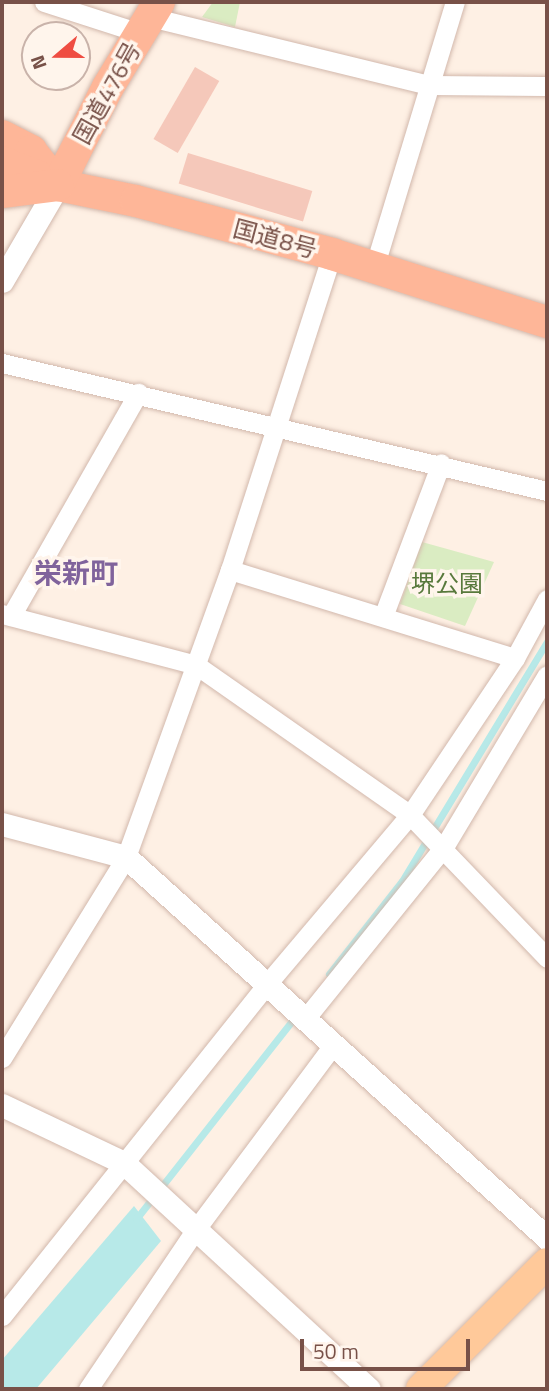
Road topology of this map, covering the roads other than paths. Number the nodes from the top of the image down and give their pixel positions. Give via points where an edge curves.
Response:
1 (44, 2) edge
2 (455, 2) edge
3 (150, 17) edge
4 (430, 85) junction
5 (547, 86) edge
6 (2, 136) edge
7 (2, 162) edge
8 (58, 185) junction
9 (2, 192) edge
10 (331, 254) junction
11 (374, 268) junction
12 (2, 281) edge
13 (547, 322) edge
14 (2, 363) edge
15 (138, 393) junction
16 (279, 425) junction
17 (441, 463) junction
18 (547, 491) edge
19 (230, 570) junction
20 (547, 599) edge
21 (384, 614) junction
22 (6, 615) edge
23 (515, 658) junction
24 (196, 665) junction
25 (547, 675) edge
26 (540, 706) edge
27 (411, 815) junction
28 (2, 824) edge
29 (444, 847) junction
30 (126, 857) junction
31 (547, 958) edge
32 (267, 984) junction
33 (305, 1019) junction
34 (333, 1045) junction
35 (2, 1058) edge
36 (2, 1105) edge
37 (124, 1163) junction
38 (196, 1229) junction
39 (547, 1238) edge
40 (547, 1263) edge
41 (2, 1316) edge
42 (88, 1389) edge
43 (369, 1389) edge
44 (421, 1389) edge

1 - 3 street
2 - 4 street
3 - 4 street
3 - 8 highway, 国道476号
4 - 5 street
4 - 11 street
6 - 8 highway via 31,151
7 - 8 highway, 国道8号
8 - 9 highway
8 - 10 highway, 国道8号 via 136,201
8 - 12 street
10 - 11 highway, 国道8号
10 - 16 street
11 - 13 highway, 国道8号
14 - 15 street
15 - 16 street
15 - 22 street
16 - 17 street
16 - 19 street
17 - 18 street
17 - 21 street
19 - 21 street
19 - 24 street
20 - 23 street
21 - 23 street
22 - 24 street
23 - 27 street
24 - 27 street
24 - 30 street
25 - 26 street
26 - 29 street
27 - 29 street
27 - 32 street
28 - 30 street
29 - 31 street
29 - 33 street
30 - 32 street
30 - 35 street
32 - 33 street
32 - 37 street
33 - 34 street
34 - 38 street
34 - 39 street
36 - 37 street
37 - 38 street
37 - 41 street
38 - 42 street
38 - 43 street
40 - 44 main road

